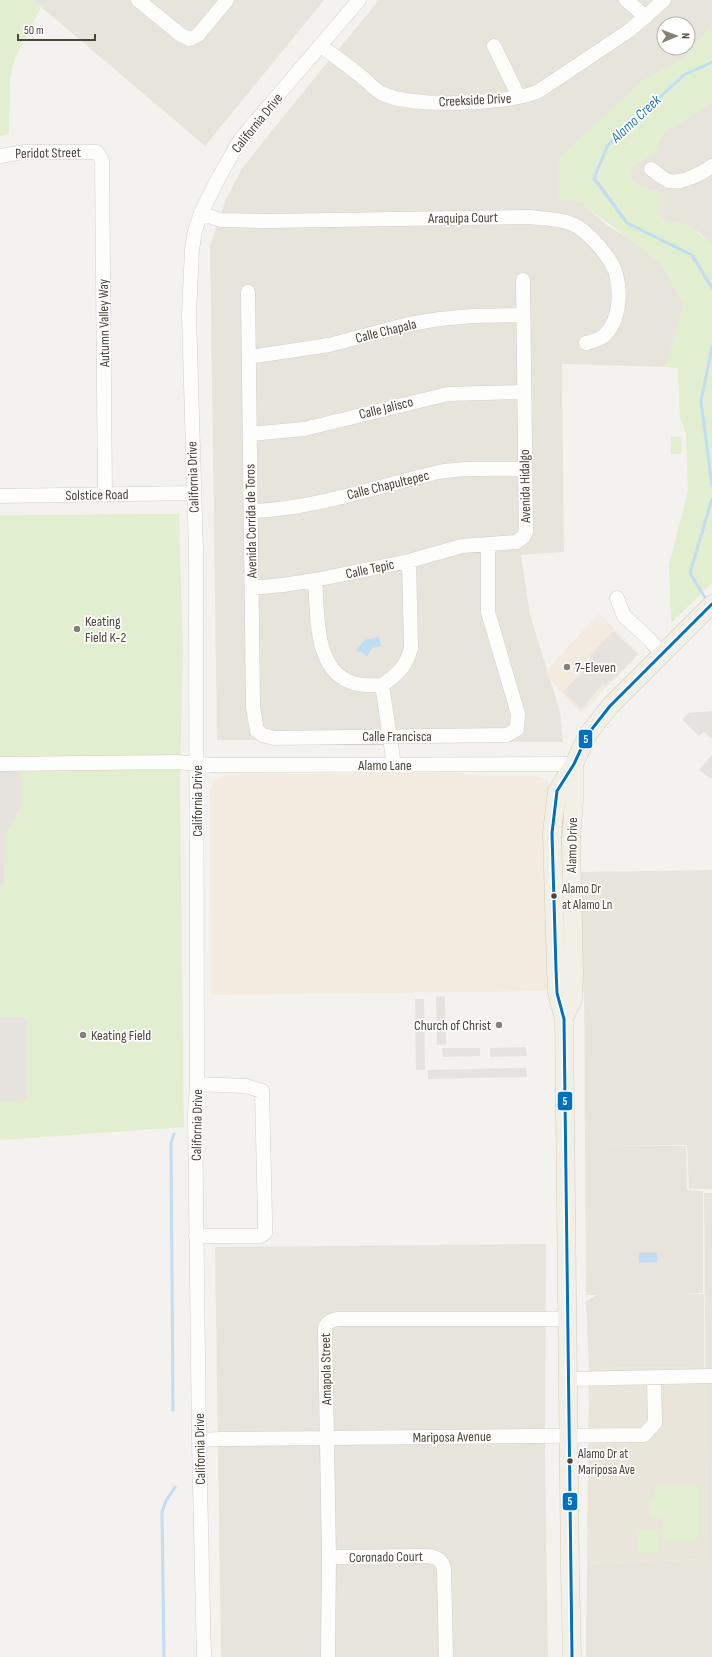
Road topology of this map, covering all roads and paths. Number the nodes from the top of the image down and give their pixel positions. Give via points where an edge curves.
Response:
1 (138, 0) edge
2 (227, 0) edge
3 (359, 0) edge
4 (626, 0) edge
5 (664, 0) edge
6 (646, 17) junction
7 (321, 46) junction
8 (494, 46) dead end
9 (519, 97) junction
10 (97, 152) joint
11 (0, 156) edge
12 (712, 166) edge
13 (651, 169) dead end
14 (201, 213) junction
15 (523, 280) dead end
16 (248, 292) dead end
17 (523, 315) junction
18 (586, 343) dead end
19 (249, 357) junction
20 (524, 392) junction
21 (250, 434) junction
22 (525, 469) junction
23 (194, 493) junction
24 (105, 495) junction
25 (0, 496) edge
26 (251, 511) junction
27 (488, 544) junction
28 (409, 561) junction
29 (316, 580) junction
30 (252, 588) junction
31 (617, 598) dead end
32 (712, 604) edge
33 (662, 654) junction
34 (382, 685) junction
35 (390, 736) junction
36 (274, 738) joint
37 (0, 764) edge
38 (197, 764) junction
39 (394, 764) junction
40 (574, 764) junction
41 (554, 874) junction
42 (573, 997) junction
43 (564, 1019) junction
44 (197, 1084) junction
45 (196, 1236) junction
46 (568, 1319) junction
47 (712, 1376) edge
48 (654, 1378) junction
49 (568, 1379) junction
50 (569, 1435) junction
51 (326, 1439) junction
52 (199, 1440) junction
53 (329, 1557) junction
54 (204, 1657) edge
55 (328, 1657) edge
56 (446, 1657) edge
57 (572, 1657) edge

1 - 2 street via 181,35 190,39 198,35
3 - 7 street, California Drive
4 - 6 street
5 - 6 street, Creekside Drive
6 - 9 street, Creekside Drive via 535,93
7 - 9 street, Creekside Drive via 380,92 393,97 427,102 494,101
7 - 14 street, California Drive via 240,140
8 - 9 street
10 - 11 street, Peridot Street via 24,152
10 - 24 street, Autumn Valley Way via 102,161
12 - 13 street via 698,175 678,181 670,181
14 - 18 street, Araquipa Court via 220,220 530,217 567,223 578,227 593,240 616,273 619,292 614,324 605,335
14 - 23 street, California Drive via 192,249 190,285
15 - 17 street, Avenida Hidalgo
16 - 19 street, Avenida Corrida de Toros
17 - 19 street, Calle Chapala via 440,319 409,324 329,345
17 - 20 street, Avenida Hidalgo
19 - 21 street, Avenida Corrida de Toros
20 - 21 street, Calle Jalisco via 448,394 304,428
20 - 22 street, Avenida Hidalgo
21 - 26 street, Avenida Corrida de Toros
22 - 26 street, Calle Chapultepec via 441,472 324,501
22 - 27 street, Avenida Hidalgo via 524,538 516,542
23 - 24 street, Solstice Road
23 - 38 street, California Drive
24 - 25 street, Solstice Road
26 - 30 street, Avenida Corrida de Toros
27 - 28 street, Calle Tepic via 462,546
27 - 35 street, Calle Francisca via 488,612 518,714 517,729 507,735
28 - 29 street, Calle Tepic
28 - 34 street via 411,648 407,662
29 - 30 street, Calle Tepic
29 - 34 street via 320,645 325,658 334,670 356,684
30 - 36 street, Avenida Corrida de Toros via 254,720 257,731
31 - 33 street via 624,616
32 - 33 main road, Alamo Drive
33 - 40 main road, Alamo Drive via 610,706 588,734
34 - 35 street
35 - 36 street, Calle Francisca
35 - 39 street
37 - 38 street, Alamo Lane
38 - 39 street, Alamo Lane
38 - 44 street, California Drive
39 - 40 street, Alamo Lane
40 - 41 main road, Alamo Drive via 557,791 552,833
40 - 42 main road, Alamo Drive via 571,840
41 - 42 main road via 561,895 564,918 566,981
41 - 43 main road, Alamo Drive via 557,993
42 - 43 main road, Alamo Drive
43 - 46 main road, Alamo Drive
44 - 45 street, California Drive
44 - 45 street via 246,1086 262,1091 265,1219 264,1233 260,1236
45 - 52 street, California Drive
46 - 49 main road, Alamo Drive
46 - 51 street, Amapola Street via 330,1321 325,1329
47 - 48 street
48 - 49 street
48 - 50 street, Mariposa Avenue via 654,1423 644,1435
49 - 50 main road, Alamo Drive
50 - 51 street, Mariposa Avenue
50 - 57 main road, Alamo Drive
51 - 52 street, Mariposa Avenue
51 - 53 street, Amapola Street
52 - 54 street, California Drive
53 - 55 street, Amapola Street
53 - 56 street, Coronado Court via 427,1556 438,1559 444,1570

